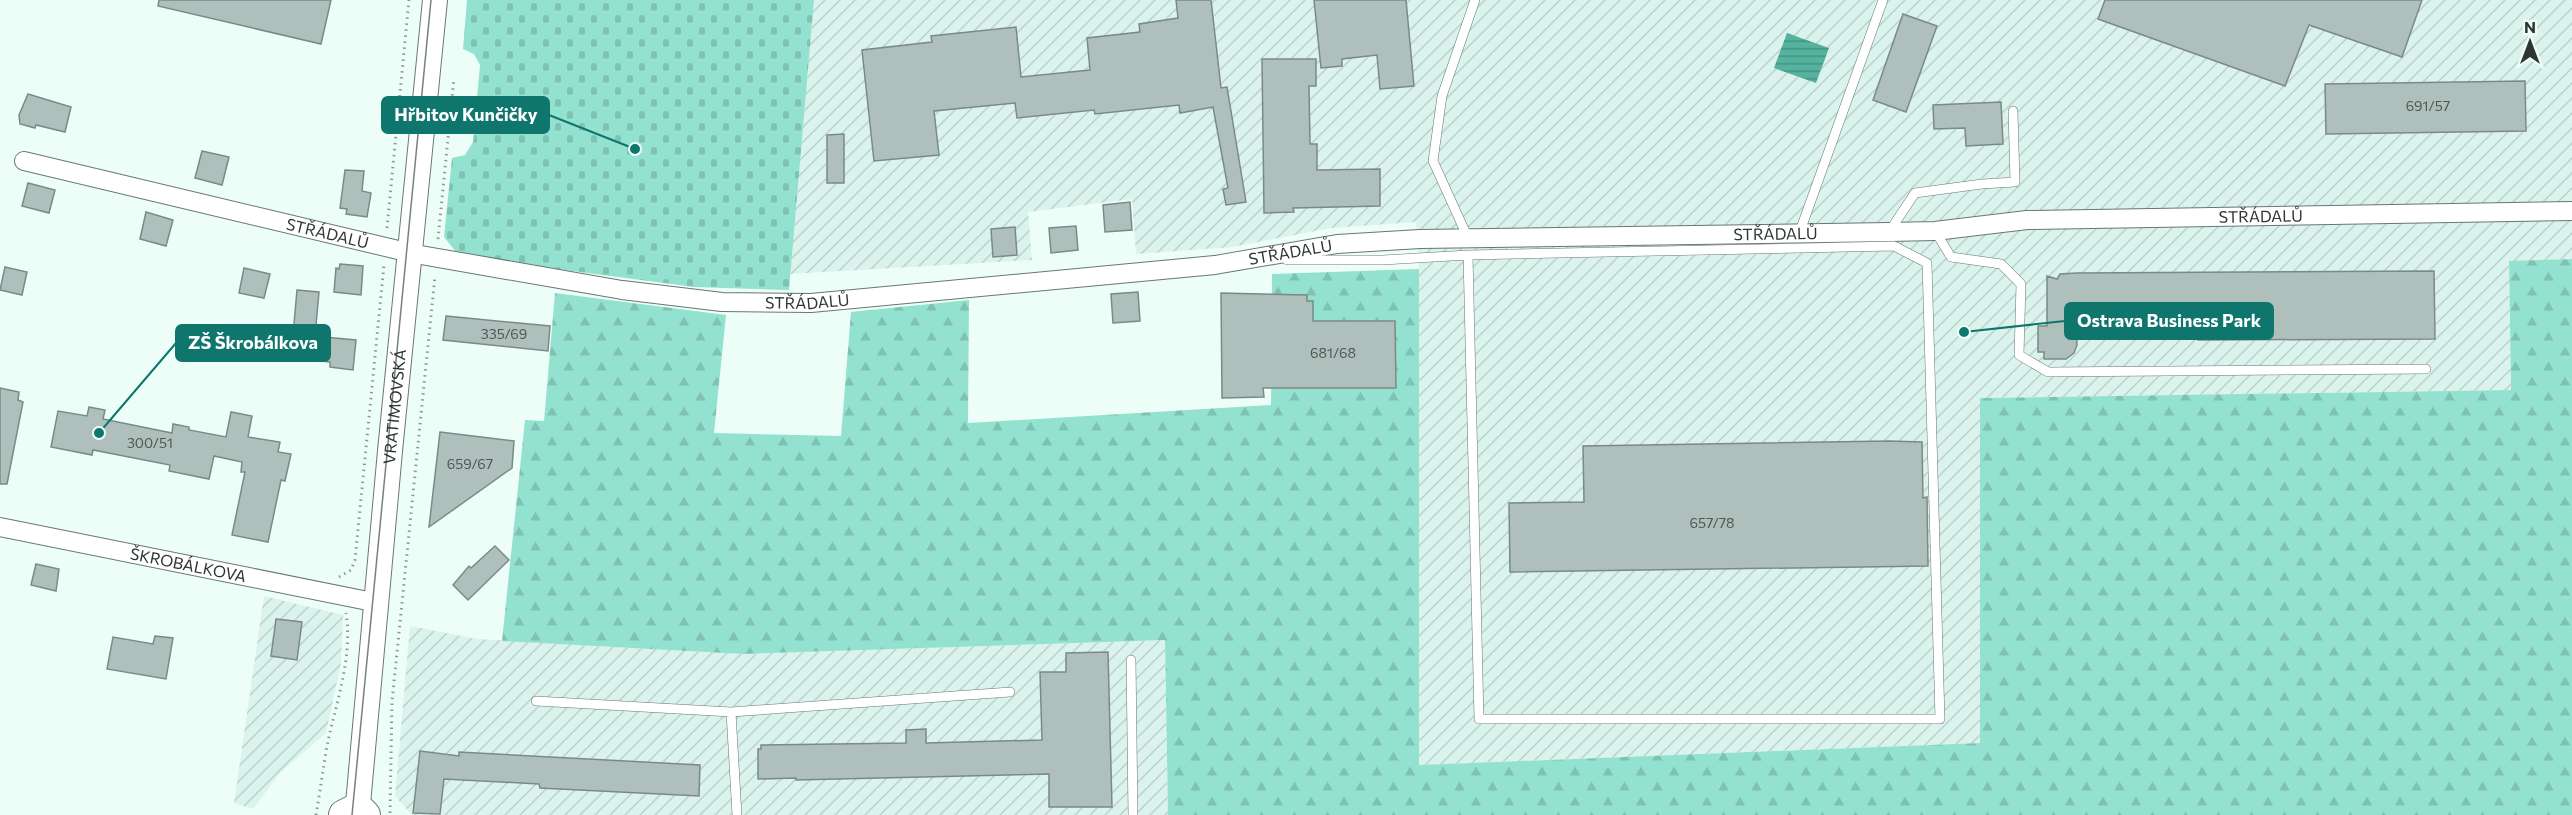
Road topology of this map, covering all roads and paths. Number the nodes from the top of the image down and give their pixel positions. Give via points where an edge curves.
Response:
1 (409, 0) edge
2 (435, 0) edge
3 (1475, 0) edge
4 (1882, 0) edge
5 (454, 78) dead end
6 (2013, 111) dead end
7 (24, 161) dead end
8 (2572, 211) edge
9 (1935, 231) junction
10 (1889, 232) junction
11 (1799, 234) junction
12 (385, 247) junction
13 (1468, 247) junction
14 (411, 253) junction
15 (437, 258) junction
16 (2426, 369) dead end
17 (0, 527) edge
18 (335, 595) junction
19 (378, 603) junction
20 (1131, 660) dead end
21 (1010, 692) dead end
22 (536, 701) dead end
23 (732, 712) junction
24 (360, 814) edge
25 (316, 815) edge
26 (390, 815) edge
27 (737, 815) edge
28 (1133, 815) edge

1 - 12 path
2 - 14 street, VRATIMOVSKÁ
3 - 13 lane via 1442,96 1433,161
4 - 11 lane
5 - 15 path
6 - 10 lane via 2015,182 1915,193
7 - 12 street, STŘÁDALŮ
8 - 9 street, STŘÁDALŮ via 2027,219
9 - 10 street, STŘÁDALŮ
9 - 16 lane via 1952,257 2001,264 2021,284 2019,355 2048,372
10 - 11 street, STŘÁDALŮ
11 - 13 street, STŘÁDALŮ
12 - 14 street, STŘÁDALŮ
12 - 18 path via 355,560 351,570 338,577
13 - 13 lane via 1479,719 1940,719 1927,263 1894,246
13 - 15 street, STŘÁDALŮ via 1338,244 1215,265 811,303 722,302 622,290
14 - 15 street, STŘÁDALŮ
14 - 19 street, VRATIMOVSKÁ
15 - 26 path via 392,702
17 - 18 street, ŠKROBÁLKOVA
18 - 19 street, ŠKROBÁLKOVA
18 - 25 path via 333,606 345,611 348,628 346,659
19 - 24 street, VRATIMOVSKÁ
20 - 28 lane
21 - 23 lane
22 - 23 lane
23 - 27 lane

